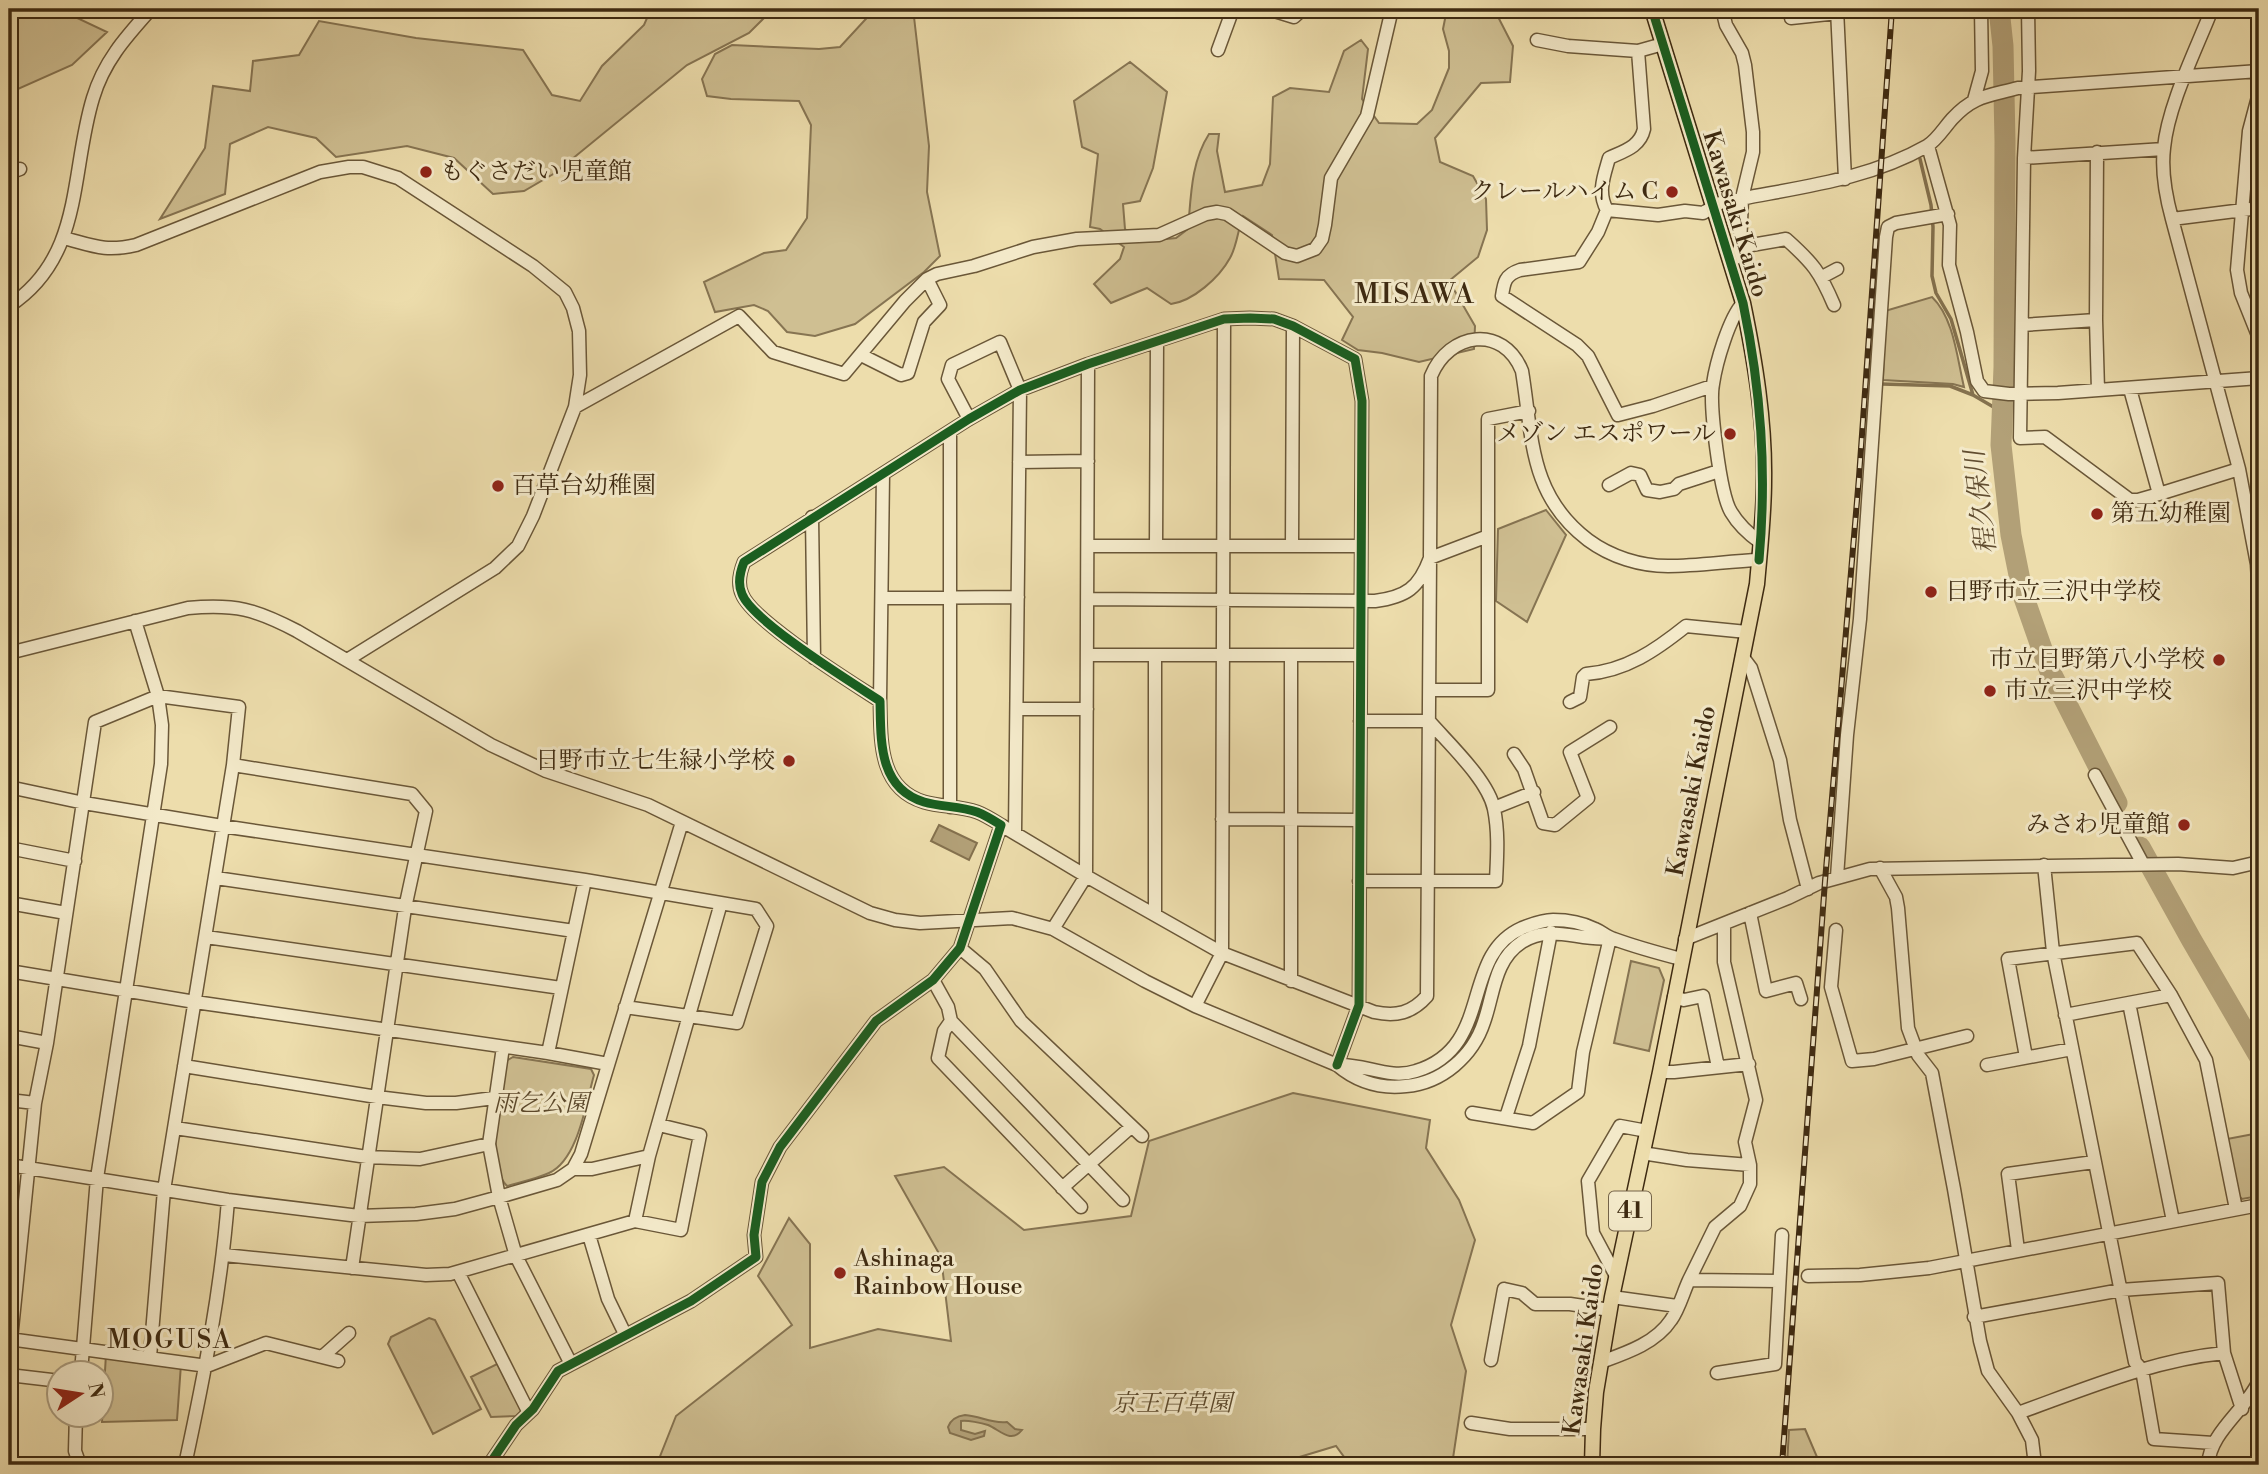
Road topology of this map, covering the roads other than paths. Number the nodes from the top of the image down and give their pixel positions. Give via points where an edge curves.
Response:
1 (151, 9) edge
2 (499, 9) edge
3 (519, 9) edge
4 (811, 9) edge
5 (830, 9) edge
6 (1233, 9) edge
7 (1268, 9) edge
8 (1303, 9) edge
9 (1392, 9) edge
10 (1652, 9) edge
11 (1722, 9) edge
12 (1981, 9) edge
13 (2028, 9) edge
14 (2197, 9) edge
15 (2212, 9) edge
16 (1837, 11) edge
17 (1791, 18) dead end
18 (1537, 40) dead end
19 (1663, 44) junction
20 (1218, 50) dead end
21 (1638, 51) junction
22 (2259, 71) edge
23 (2185, 78) junction
24 (2021, 89) junction
25 (1974, 100) junction
26 (1928, 146) junction
27 (2164, 149) junction
28 (2097, 152) junction
29 (2024, 158) junction
30 (1845, 179) junction
31 (1742, 198) junction
32 (1713, 205) junction
33 (2259, 208) edge
34 (1607, 210) junction
35 (2243, 210) junction
36 (1948, 214) junction
37 (2172, 219) junction
38 (64, 237) junction
39 (1740, 247) junction
40 (1730, 260) junction
41 (1838, 268) dead end
42 (1822, 277) junction
43 (927, 279) junction
44 (1743, 303) junction
45 (1834, 305) dead end
46 (9, 306) edge
47 (1224, 319) junction
48 (2096, 320) junction
49 (2022, 325) junction
50 (1293, 326) junction
51 (2258, 330) edge
52 (1157, 342) junction
53 (861, 355) junction
54 (1088, 364) junction
55 (2259, 378) edge
56 (2216, 382) junction
57 (1712, 386) junction
58 (2130, 388) junction
59 (1020, 390) junction
60 (2098, 390) junction
61 (2015, 393) junction
62 (575, 407) junction
63 (1529, 411) junction
64 (969, 419) junction
65 (950, 433) junction
66 (1088, 461) junction
67 (1019, 462) junction
68 (2239, 469) junction
69 (1719, 471) junction
70 (883, 474) junction
71 (1609, 485) dead end
72 (2159, 494) junction
73 (2259, 503) edge
74 (2245, 504) junction
75 (812, 517) junction
76 (1488, 536) junction
77 (1761, 543) junction
78 (1089, 546) junction
79 (1156, 546) junction
80 (1224, 546) junction
81 (1292, 546) junction
82 (1361, 546) junction
83 (1430, 558) junction
84 (1759, 560) junction
85 (1018, 597) junction
86 (882, 598) junction
87 (950, 598) junction
88 (1088, 599) junction
89 (1224, 599) junction
90 (2259, 599) edge
91 (1360, 600) junction
92 (135, 621) junction
93 (1747, 632) junction
94 (9, 653) edge
95 (1088, 655) junction
96 (1155, 655) junction
97 (1223, 655) junction
98 (1291, 655) junction
99 (1360, 655) junction
100 (1742, 656) junction
101 (814, 658) junction
102 (347, 660) junction
103 (1430, 690) junction
104 (158, 696) junction
105 (880, 701) junction
106 (1570, 702) dead end
107 (1017, 709) junction
108 (1087, 709) junction
109 (1360, 721) junction
110 (1429, 721) junction
111 (1610, 727) dead end
112 (1514, 754) dead end
113 (233, 765) junction
114 (2095, 775) dead end
115 (9, 787) edge
116 (1534, 792) junction
117 (84, 803) junction
118 (950, 807) junction
119 (1494, 808) junction
120 (154, 814) junction
121 (1223, 819) junction
122 (1291, 819) junction
123 (1359, 820) junction
124 (682, 822) junction
125 (222, 825) junction
126 (1001, 825) junction
127 (1015, 832) junction
128 (9, 848) edge
129 (418, 855) junction
130 (75, 861) junction
131 (2259, 862) edge
132 (2145, 864) junction
133 (2044, 865) junction
134 (1880, 868) junction
135 (1086, 876) junction
136 (1837, 877) junction
137 (216, 878) junction
138 (585, 880) junction
139 (1359, 881) junction
140 (1429, 882) junction
141 (1808, 888) junction
142 (661, 893) junction
143 (9, 903) edge
144 (721, 903) junction
145 (405, 908) junction
146 (1750, 913) junction
147 (66, 914) junction
148 (1155, 915) junction
149 (968, 919) junction
150 (1724, 923) junction
151 (1054, 929) junction
152 (1836, 930) dead end
153 (574, 931) junction
154 (1551, 932) junction
155 (206, 937) junction
156 (1610, 938) junction
157 (1685, 939) junction
158 (960, 948) junction
159 (2053, 952) junction
160 (1222, 953) junction
161 (1681, 959) junction
162 (397, 963) junction
163 (9, 971) edge
164 (57, 979) junction
165 (933, 980) junction
166 (1291, 981) junction
167 (561, 988) junction
168 (125, 989) junction
169 (2171, 995) junction
170 (1674, 997) junction
171 (1801, 999) dead end
172 (195, 1002) junction
173 (2129, 1003) junction
174 (1359, 1005) junction
175 (1195, 1006) junction
176 (625, 1007) junction
177 (2065, 1015) junction
178 (689, 1016) junction
179 (951, 1021) junction
180 (386, 1030) junction
181 (1967, 1035) dead end
182 (9, 1036) edge
183 (47, 1043) junction
184 (1915, 1047) junction
185 (503, 1048) junction
186 (2072, 1049) junction
187 (548, 1053) junction
188 (2026, 1057) junction
189 (608, 1064) junction
190 (1749, 1064) junction
191 (1337, 1065) junction
192 (1987, 1065) dead end
193 (184, 1066) junction
194 (1718, 1067) junction
195 (1660, 1072) junction
196 (377, 1097) junction
197 (494, 1098) junction
198 (9, 1100) edge
199 (35, 1103) junction
200 (1472, 1113) dead end
201 (1506, 1117) junction
202 (659, 1125) junction
203 (1131, 1127) junction
204 (175, 1128) junction
205 (1647, 1130) junction
206 (1142, 1136) dead end
207 (489, 1144) junction
208 (1642, 1153) junction
209 (649, 1156) junction
210 (367, 1157) junction
211 (2094, 1162) junction
212 (9, 1165) edge
213 (1090, 1165) junction
214 (1750, 1165) junction
215 (27, 1168) junction
216 (573, 1169) junction
217 (97, 1178) junction
218 (1062, 1188) junction
219 (164, 1190) junction
220 (499, 1197) junction
221 (228, 1200) junction
222 (1123, 1200) dead end
223 (2259, 1205) edge
224 (1081, 1207) dead end
225 (2236, 1209) junction
226 (359, 1216) junction
227 (635, 1220) junction
228 (2173, 1221) junction
229 (15, 1226) edge
230 (2108, 1234) junction
231 (589, 1235) junction
232 (1782, 1235) dead end
233 (2018, 1251) junction
234 (224, 1255) junction
235 (516, 1256) junction
236 (1967, 1261) junction
237 (352, 1268) junction
238 (457, 1272) junction
239 (1616, 1276) junction
240 (1808, 1276) dead end
241 (1689, 1280) junction
242 (1779, 1281) junction
243 (2120, 1290) junction
244 (1611, 1303) junction
245 (1677, 1306) junction
246 (1974, 1318) junction
247 (349, 1333) dead end
248 (625, 1334) junction
249 (10, 1339) edge
250 (83, 1348) junction
251 (2224, 1353) junction
252 (150, 1357) junction
253 (322, 1357) junction
254 (82, 1358) edge
255 (1491, 1360) dead end
256 (338, 1361) dead end
257 (1601, 1362) junction
258 (570, 1364) junction
259 (207, 1366) junction
260 (2142, 1370) junction
261 (1717, 1373) dead end
262 (9, 1375) edge
263 (46, 1379) edge
264 (2259, 1381) edge
265 (2242, 1409) junction
266 (529, 1413) junction
267 (2018, 1413) junction
268 (1471, 1423) dead end
269 (76, 1428) edge
270 (1593, 1429) junction
271 (2213, 1443) junction
272 (80, 1465) edge
273 (185, 1465) edge
274 (489, 1465) edge
275 (1592, 1465) edge
276 (2036, 1465) edge
277 (2208, 1465) edge

1 - 38 street via 106,64 92,99
2 - 3 street
4 - 5 street
6 - 20 street
7 - 8 street via 1294,17
9 - 43 street via 1367,116 1331,178 1322,239 1315,249 1297,256 1285,253 1217,212 1159,235 1033,247
10 - 19 main road, Kawasaki Kaido / 41
11 - 31 street via 1745,65 1753,132
12 - 25 street via 1982,71
13 - 24 street
14 - 15 street
15 - 23 street
16 - 17 street
16 - 30 street
18 - 21 street
19 - 21 street
19 - 32 main road, Kawasaki Kaido / 41
21 - 34 street via 1644,129 1635,146 1609,158 1601,187
22 - 23 street
22 - 35 street
23 - 24 street
23 - 27 street
24 - 25 street
24 - 29 street
25 - 26 street
26 - 30 street
26 - 36 street
27 - 28 street
27 - 37 street
28 - 29 street
28 - 48 street
29 - 49 street
30 - 31 street
31 - 32 street
31 - 39 street
32 - 34 street via 1703,213
32 - 40 main road, Kawasaki Kaido / 41
33 - 35 street
34 - 57 street via 1579,262 1511,273 1502,296 1588,356 1618,415
35 - 37 street
35 - 51 street via 2237,270 2241,293
36 - 61 street via 1949,265 1979,387 1987,393
36 - 136 street via 1896,223 1888,227 1886,237
37 - 56 street
38 - 46 street via 37,283
38 - 62 street via 106,250 118,249 320,172 363,167 398,178 565,292 579,331
39 - 40 street via 1736,258
39 - 42 street via 1786,239
40 - 44 main road, Kawasaki Kaido / 41
41 - 42 street
42 - 45 street
43 - 53 street
43 - 53 street via 940,305 924,322 908,373 901,375
44 - 57 street via 1733,313
44 - 77 main road, Kawasaki Kaido / 41 via 1763,440
47 - 50 street via 1274,319
47 - 52 street
47 - 80 street
48 - 49 street
48 - 60 street
49 - 61 street
50 - 81 street
50 - 82 street via 1355,359 1358,368
52 - 54 street
52 - 79 street
53 - 62 street via 844,374 773,352 739,316
54 - 59 street
54 - 66 street
55 - 56 street
56 - 58 street
56 - 68 street
57 - 69 street
58 - 60 street
58 - 72 street
59 - 64 street
59 - 64 street via 1000,342 952,365 948,379
59 - 67 street
60 - 61 street
61 - 72 street via 2020,438 2045,437 2130,500
62 - 102 street via 518,546 495,568
63 - 76 street via 1488,419
63 - 83 street via 1518,360 1503,345 1481,339 1457,345 1437,362 1430,402
63 - 84 street via 1545,491 1565,520 1599,548 1658,566
64 - 65 street
65 - 70 street
65 - 87 street
66 - 67 street
66 - 78 street
67 - 85 street
68 - 72 street
68 - 74 street
69 - 71 street via 1660,492 1647,490 1640,475 1629,468
69 - 77 street via 1731,512
70 - 75 street
70 - 86 street
73 - 74 street
74 - 90 street
75 - 101 street
75 - 101 street via 744,562 739,577 750,608
76 - 83 street
76 - 103 street via 1488,690
77 - 84 main road, Kawasaki Kaido / 41
78 - 79 street
78 - 88 street
79 - 80 street
80 - 81 street
80 - 89 street
81 - 82 street
82 - 91 street
83 - 91 street via 1411,589 1395,598
83 - 103 street
84 - 93 main road, Kawasaki Kaido / 41
85 - 87 street
85 - 107 street
86 - 87 street
86 - 105 street
87 - 118 street
88 - 89 street
88 - 95 street
89 - 91 street
89 - 97 street
91 - 99 street
92 - 94 street
92 - 102 street via 188,608 243,608 267,616
92 - 104 street
93 - 100 main road, Kawasaki Kaido / 41
93 - 106 street via 1686,626 1643,657 1606,673 1586,674 1580,697
95 - 96 street
95 - 108 street
96 - 97 street
96 - 148 street
97 - 98 street
97 - 121 street
98 - 99 street
98 - 122 street
99 - 109 street
100 - 141 street via 1751,668 1780,760
100 - 157 main road, Kawasaki Kaido / 41
101 - 105 street
102 - 124 street via 491,745 546,771 648,805
103 - 110 street
104 - 113 street via 239,707
104 - 117 street via 95,722
104 - 120 street via 163,724
105 - 118 street via 881,747 887,770 921,801
107 - 108 street
107 - 127 street
108 - 135 street
109 - 110 street
109 - 123 street
110 - 119 street via 1485,787
110 - 140 street
111 - 116 street via 1570,752 1588,798 1555,825 1543,823
112 - 116 street
113 - 125 street
113 - 129 street via 412,794 426,811
114 - 132 street
115 - 117 street
116 - 119 street
117 - 120 street
117 - 130 street
118 - 126 street via 977,812
119 - 140 street via 1496,881
120 - 125 street
120 - 168 street
121 - 122 street
121 - 160 street
122 - 123 street
122 - 166 street
123 - 139 street
124 - 142 street
124 - 149 street via 870,913 920,923
125 - 129 street
125 - 137 street
126 - 127 street
126 - 149 street
127 - 135 street
128 - 130 street
129 - 138 street
129 - 145 street
130 - 147 street
131 - 132 street via 2233,868
132 - 133 street
133 - 134 street
133 - 159 street
134 - 136 street
134 - 184 street via 1896,897 1901,922 1908,1028
135 - 148 street
135 - 151 street
136 - 141 street
137 - 145 street
137 - 155 street
138 - 142 street
138 - 153 street
139 - 140 street
139 - 174 street
140 - 174 street via 1427,996 1405,1013 1388,1015
141 - 146 street
142 - 144 street
142 - 176 street
143 - 147 street
144 - 178 street
144 - 178 street via 756,909 766,926 737,1023
145 - 153 street
145 - 162 street
146 - 150 street
146 - 171 street via 1766,991 1796,983
147 - 164 street
148 - 160 street
149 - 151 street via 1012,918
149 - 158 street
150 - 157 street
150 - 190 street via 1724,962
151 - 175 street
152 - 184 street via 1831,987 1852,1061
153 - 167 street
154 - 156 street via 1592,940
154 - 191 street via 1520,943 1507,956 1473,1045 1438,1077 1416,1085 1374,1085
154 - 201 street via 1529,1046
155 - 162 street
155 - 172 street
156 - 161 street
156 - 191 street via 1570,921 1534,923 1515,931 1487,963 1461,1040 1448,1055 1414,1072 1395,1074
156 - 201 street via 1578,1092 1533,1123
157 - 161 main road, Kawasaki Kaido / 41
158 - 165 street
158 - 203 street via 985,970 1021,1021
159 - 169 street via 2137,943
159 - 177 street
159 - 188 street via 2008,959
160 - 166 street
160 - 175 street
161 - 170 main road, Kawasaki Kaido / 41
162 - 167 street
162 - 180 street
163 - 164 street
164 - 168 street
164 - 183 street
165 - 179 street
165 - 248 street via 876,1021 780,1147 762,1182 754,1235 756,1257 699,1296
166 - 174 street
167 - 187 street
168 - 172 street
168 - 217 street
169 - 173 street
169 - 225 street via 2206,1060
170 - 194 street via 1703,996
170 - 195 main road, Kawasaki Kaido / 41
172 - 180 street
172 - 193 street
173 - 177 street
173 - 228 street
174 - 191 street
175 - 191 street
176 - 178 street
176 - 189 street
177 - 186 street
178 - 202 street
179 - 213 street
179 - 218 street via 938,1058
180 - 185 street
180 - 196 street
181 - 184 street
182 - 183 street
183 - 199 street
184 - 236 street via 1932,1073
185 - 187 street
185 - 197 street
186 - 188 street
186 - 211 street
187 - 189 street
188 - 192 street
189 - 216 street
190 - 194 street
190 - 214 street via 1755,1100 1745,1142
193 - 196 street
193 - 204 street
194 - 195 street
195 - 205 main road, Kawasaki Kaido / 41
196 - 197 street via 426,1103
196 - 210 street
197 - 207 street
198 - 199 street
199 - 215 street
200 - 201 street
202 - 209 street
202 - 227 street via 700,1135 681,1230
203 - 206 street
203 - 213 street
204 - 210 street
204 - 219 street
205 - 208 main road, Kawasaki Kaido / 41
205 - 239 street via 1620,1126 1588,1181 1593,1233
207 - 210 street via 420,1159
207 - 220 street
208 - 214 street
208 - 239 main road, Kawasaki Kaido / 41
209 - 216 street
209 - 227 street
210 - 226 street
211 - 230 street
211 - 233 street via 2008,1174
212 - 215 street
213 - 218 street
213 - 222 street
214 - 241 street via 1750,1184 1740,1206 1715,1227
215 - 217 street
215 - 229 street
216 - 220 street via 557,1180
217 - 219 street
217 - 250 street
218 - 224 street
219 - 221 street
219 - 252 street
220 - 226 street via 455,1209
220 - 235 street
221 - 226 street
221 - 234 street
223 - 225 street
225 - 228 street
226 - 237 street
227 - 231 street
228 - 230 street
229 - 249 street
230 - 233 street
230 - 243 street
231 - 235 street
231 - 248 street via 608,1299
232 - 242 street
233 - 236 street
234 - 237 street
234 - 259 street
235 - 238 street
235 - 258 street
236 - 240 street via 1860,1275
236 - 246 street
237 - 238 street via 426,1275
238 - 266 street
239 - 244 main road, Kawasaki Kaido / 41
241 - 242 street
241 - 245 street
242 - 261 street via 1775,1364
243 - 246 street
243 - 251 street via 2218,1283
243 - 260 street via 2135,1362
244 - 245 street
244 - 255 street via 1535,1304 1522,1293 1504,1289
244 - 257 main road, Kawasaki Kaido / 41
245 - 257 street via 1671,1321 1651,1339
246 - 267 street via 1988,1371
247 - 253 street
248 - 258 street
249 - 250 street
250 - 252 street
250 - 254 street
251 - 260 street
251 - 265 street
252 - 259 street
253 - 256 street
253 - 259 street via 266,1343
257 - 270 main road, Kawasaki Kaido / 41
258 - 266 street via 558,1371
259 - 273 street
260 - 267 street
260 - 271 street via 2154,1439
262 - 263 street
264 - 265 street
265 - 271 street
266 - 274 street
267 - 276 street via 2032,1440
268 - 270 street via 1510,1429
269 - 272 street
270 - 275 main road, Kawasaki Kaido / 41
271 - 277 street

